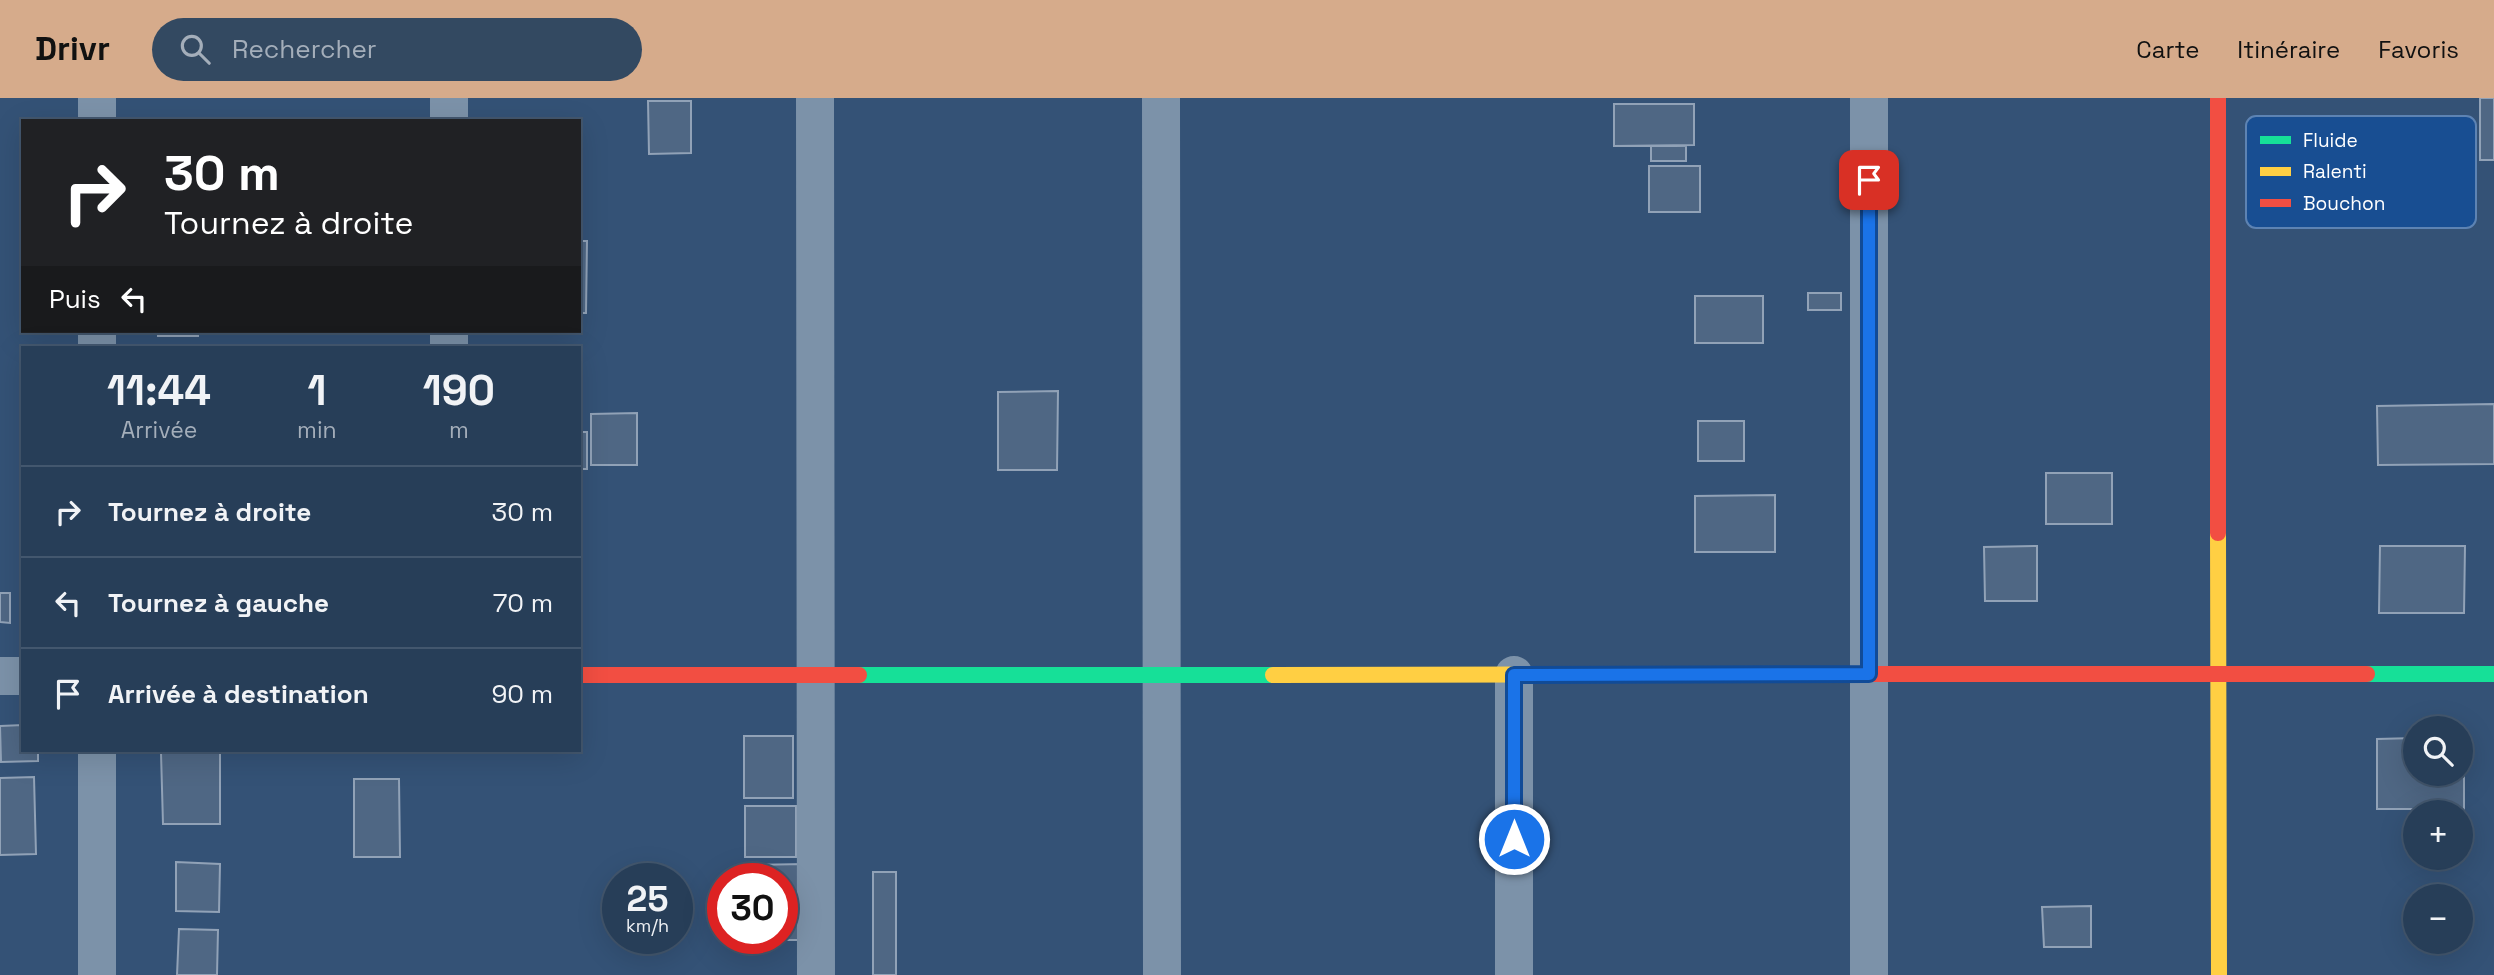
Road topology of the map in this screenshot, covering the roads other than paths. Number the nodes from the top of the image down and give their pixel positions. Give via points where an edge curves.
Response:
1 (97, 98) edge
2 (449, 98) edge
3 (815, 98) edge
4 (1161, 98) edge
5 (1869, 98) edge
6 (2218, 98) edge
7 (97, 119) edge
8 (449, 119) edge
9 (1869, 674) junction
10 (2218, 674) junction
11 (2494, 674) edge
12 (1161, 675) junction
13 (1514, 675) junction
14 (0, 676) edge
15 (21, 676) edge
16 (581, 676) edge
17 (816, 676) junction
18 (97, 752) edge
19 (97, 975) edge
20 (816, 975) edge
21 (1162, 975) edge
22 (1514, 975) edge
23 (1869, 975) edge
24 (2218, 975) edge

1 - 7 street
2 - 8 street
3 - 17 street
4 - 12 street
5 - 9 street
6 - 10 street
9 - 10 street
9 - 13 street
9 - 23 street
10 - 11 street
10 - 24 street
12 - 13 street
12 - 17 street
12 - 21 street
13 - 22 street
14 - 15 street
16 - 17 street
17 - 20 street
18 - 19 street

